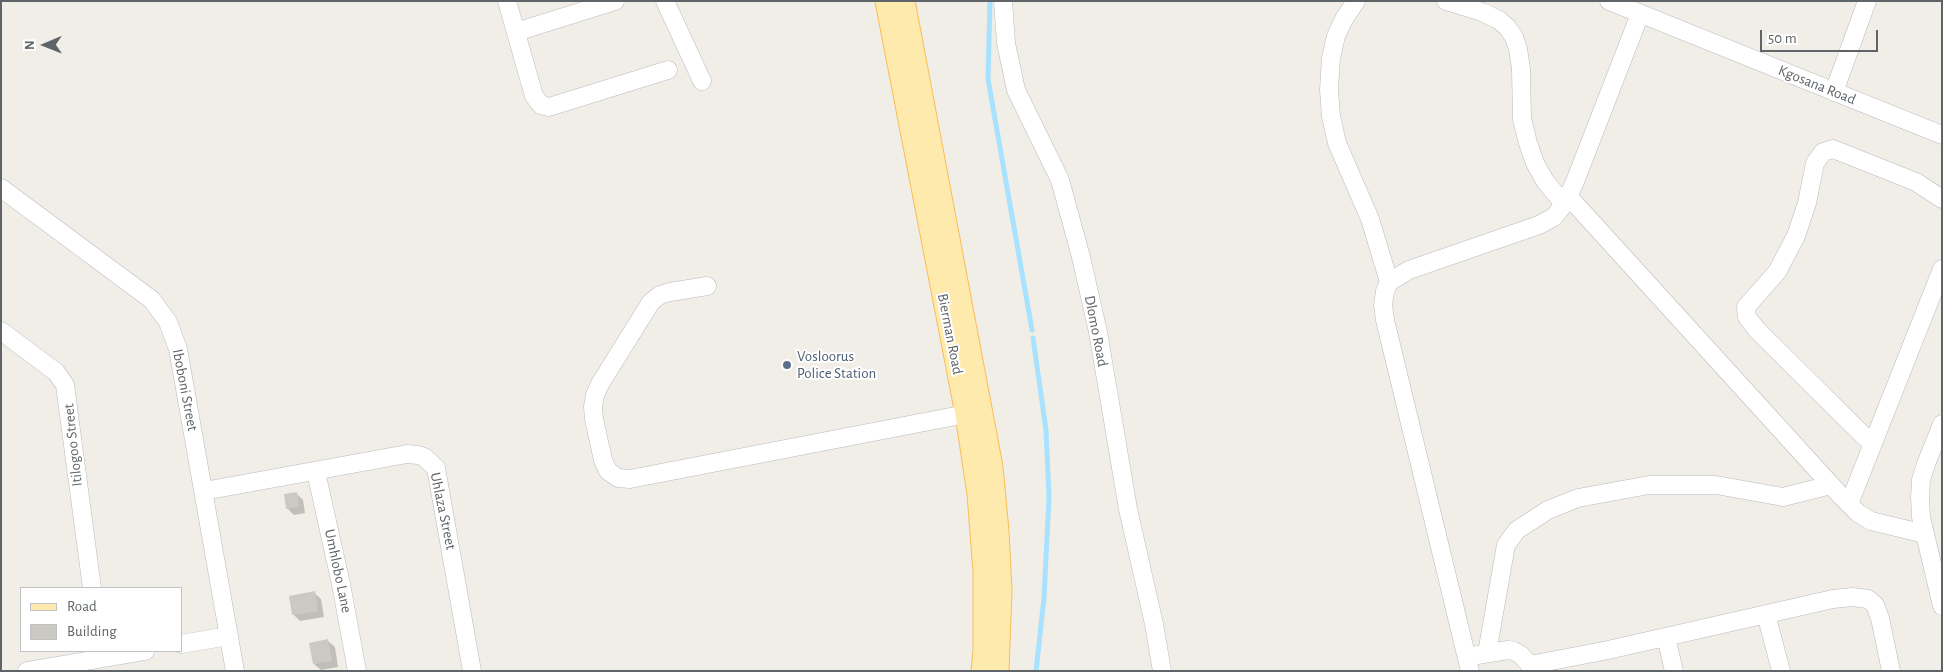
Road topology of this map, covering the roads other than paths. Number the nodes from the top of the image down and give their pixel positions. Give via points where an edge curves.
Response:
1 (507, 1) edge
2 (616, 1) edge
3 (665, 1) edge
4 (886, 1) edge
5 (904, 1) edge
6 (1003, 1) edge
7 (1356, 1) edge
8 (1446, 1) edge
9 (1609, 1) edge
10 (1867, 1) edge
11 (1640, 14) junction
12 (516, 32) junction
13 (668, 70) dead end
14 (702, 81) dead end
15 (1834, 92) junction
16 (1942, 135) edge
17 (1, 188) edge
18 (1942, 199) edge
19 (1566, 200) junction
20 (1942, 269) edge
21 (1389, 282) junction
22 (707, 286) dead end
23 (1, 331) edge
24 (966, 414) junction
25 (1942, 424) edge
26 (1872, 444) junction
27 (316, 472) junction
28 (1831, 485) junction
29 (204, 491) junction
30 (1849, 504) junction
31 (1925, 534) junction
32 (92, 587) edge
33 (1942, 606) edge
34 (1766, 614) junction
35 (229, 636) junction
36 (1666, 637) junction
37 (182, 644) edge
38 (134, 652) edge
39 (1487, 653) junction
40 (100, 655) edge
41 (1469, 664) edge
42 (1531, 668) edge
43 (27, 671) edge
44 (235, 671) edge
45 (357, 671) edge
46 (472, 671) edge
47 (982, 671) edge
48 (998, 671) edge
49 (1162, 671) edge
50 (1674, 671) edge
51 (1781, 671) edge
52 (1891, 671) edge

1 - 12 street
2 - 12 street
3 - 14 street
4 - 24 main road, Bierman Road
5 - 48 main road, Bierman Road via 992,467 1001,590
6 - 49 street, Dlomo Road via 1006,43 1016,90 1060,180 1081,257
7 - 21 street via 1336,36 1329,90 1331,116 1337,143 1370,219
8 - 19 street via 1499,20 1514,38 1520,59 1522,119 1534,163 1545,181
9 - 11 street, Kgosana Road
10 - 15 street
11 - 15 street, Kgosana Road
11 - 19 street
12 - 13 street via 534,96 541,105 549,107
15 - 16 street, Kgosana Road
17 - 29 street, Iboboni Street via 152,300 168,322 178,349
18 - 26 street via 1916,182 1833,149 1823,152 1815,163 1796,236 1777,272 1746,307 1747,317 1757,330
19 - 21 street via 1554,217 1539,225 1409,270
19 - 28 street
20 - 26 street
21 - 41 street via 1383,305 1385,320
22 - 24 street via 670,292 651,302 600,384 594,401 594,419 603,460 608,471 618,478 630,479
23 - 32 street, Itilogoo Street via 56,372 65,385
24 - 47 main road, Bierman Road via 978,494 984,572
25 - 31 street via 1921,480
26 - 30 street
27 - 29 street, Uhlaza Street
27 - 45 street, Umhlobo Lane
27 - 46 street, Uhlaza Street via 407,454 418,454 436,468
28 - 30 street
28 - 39 street via 1783,497 1716,485 1649,485 1578,498 1548,510 1518,530 1506,545
29 - 35 street, Iboboni Street
30 - 31 street via 1871,521
31 - 33 street
34 - 36 street
34 - 51 street
34 - 52 street via 1833,599 1868,599 1875,605 1880,618
35 - 37 street
35 - 44 street, Iboboni Street
36 - 42 street
36 - 50 street
38 - 40 street
39 - 41 street
39 - 42 street via 1514,651
40 - 43 street

